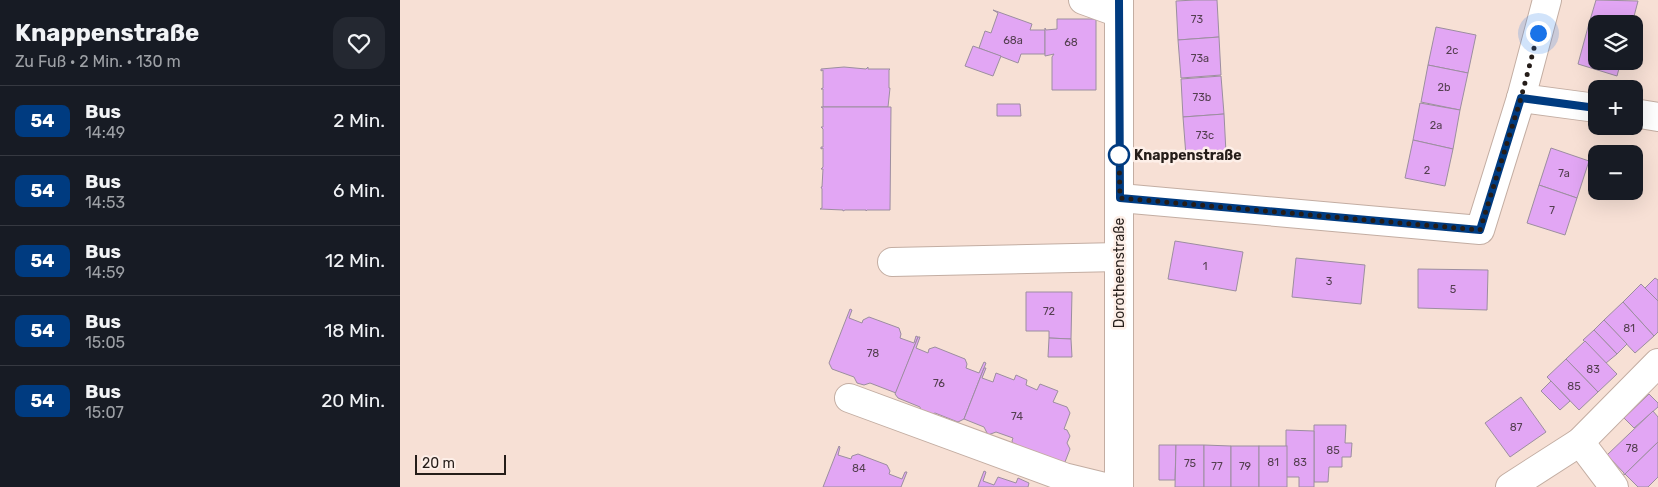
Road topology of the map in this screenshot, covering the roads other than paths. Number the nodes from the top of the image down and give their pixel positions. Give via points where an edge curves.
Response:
1 (1083, 0) edge
2 (1547, 0) edge
3 (1119, 6) edge
4 (1521, 98) junction
5 (1588, 107) edge
6 (1643, 114) edge
7 (1658, 117) edge
8 (1120, 198) junction
9 (1120, 257) junction
10 (892, 262) dead end
11 (1658, 363) edge
12 (848, 398) dead end
13 (1580, 442) junction
14 (1105, 487) edge
15 (1119, 487) edge
16 (1510, 487) edge
17 (1614, 487) edge

1 - 3 street
2 - 4 street
3 - 8 street, Dorotheenstraße
4 - 5 street
4 - 8 street via 1480,230
6 - 7 street
8 - 9 street, Dorotheenstraße
9 - 10 street
9 - 15 street, Dorotheenstraße
11 - 13 street
12 - 14 street via 1064,477
13 - 16 street
13 - 17 street

